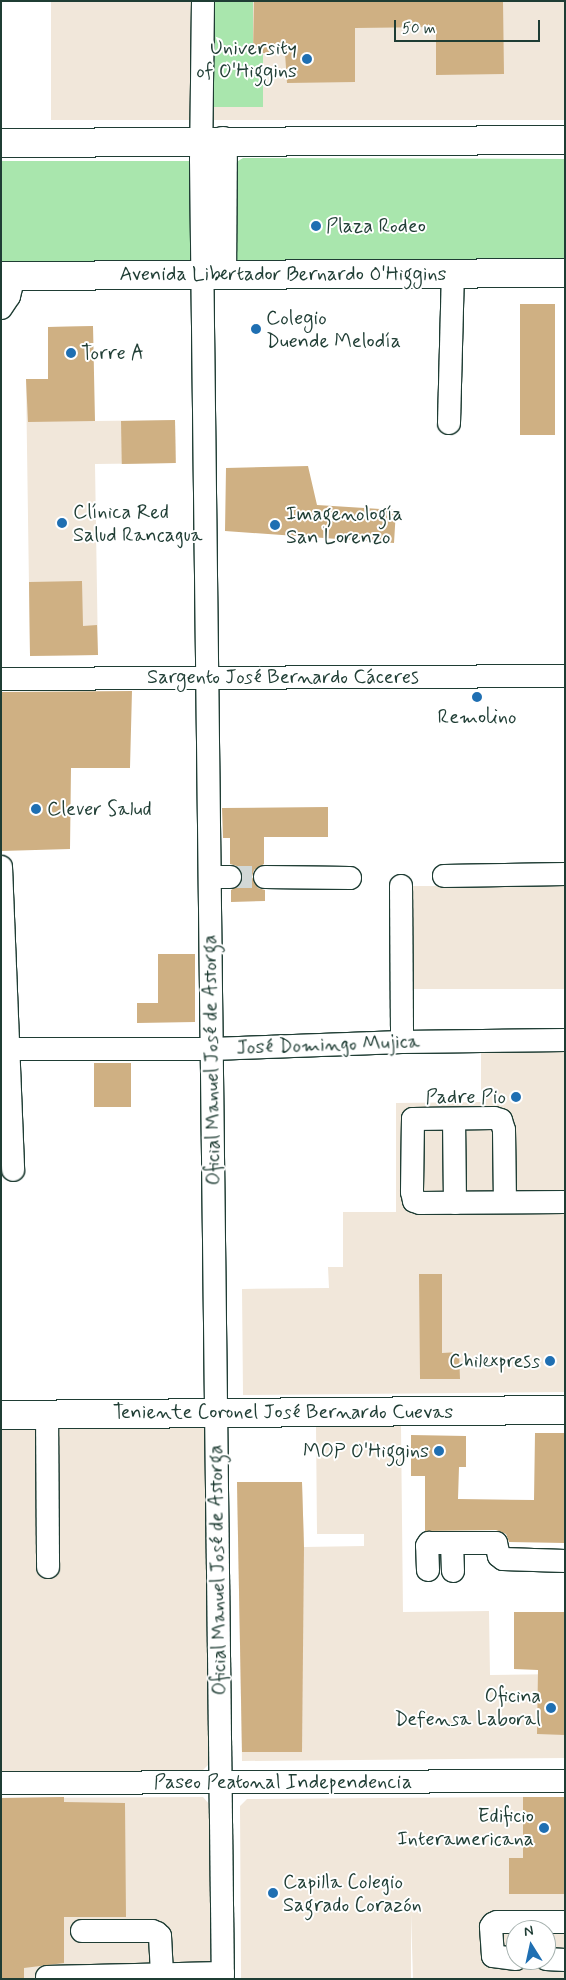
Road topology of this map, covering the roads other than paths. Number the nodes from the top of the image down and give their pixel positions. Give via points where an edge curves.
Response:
1 (203, 1) edge
2 (565, 140) edge
3 (212, 141) junction
4 (1, 143) edge
5 (453, 274) junction
6 (565, 274) edge
7 (212, 275) junction
8 (8, 276) edge
9 (1, 308) edge
10 (449, 422) dead end
11 (565, 676) edge
12 (207, 677) junction
13 (1, 679) edge
14 (1, 867) edge
15 (565, 874) edge
16 (444, 876) dead end
17 (265, 877) tunnel mouth
18 (350, 878) dead end
19 (401, 886) dead end
20 (3, 985) edge
21 (565, 1040) edge
22 (402, 1042) junction
23 (5, 1049) edge
24 (212, 1050) junction
25 (454, 1119) junction
26 (12, 1170) dead end
27 (505, 1202) junction
28 (565, 1202) edge
29 (455, 1203) junction
30 (565, 1410) edge
31 (216, 1413) junction
32 (47, 1414) junction
33 (1, 1415) edge
34 (452, 1543) junction
35 (565, 1561) edge
36 (48, 1566) dead end
37 (428, 1570) dead end
38 (453, 1571) dead end
39 (565, 1781) edge
40 (220, 1782) junction
41 (1, 1783) edge
42 (506, 1922) edge
43 (82, 1931) dead end
44 (506, 1958) edge
45 (162, 1974) junction
46 (223, 1976) edge
47 (47, 1977) dead end

1 - 3 street
2 - 3 main road
3 - 4 main road
3 - 7 main road
5 - 6 main road, Avenida Libertador Bernardo O'Higgins
5 - 7 main road, Avenida Libertador Bernardo O'Higgins
5 - 10 street
7 - 8 main road, Avenida Libertador Bernardo O'Higgins
7 - 12 street, Oficial Manuel José de Astorga
8 - 9 street via 9,296
11 - 12 street, Sargento José Bernardo Cáceres
12 - 13 street, Sargento José Bernardo Cáceres
12 - 24 street, Oficial Manuel José de Astorga via 220,877
14 - 20 street
15 - 16 street
17 - 18 street
19 - 22 street
20 - 23 street
21 - 22 street, José Domingo Mujica
22 - 24 street, José Domingo Mujica
23 - 24 street, José Domingo Mujica
23 - 26 street
24 - 31 street, Oficial Manuel José de Astorga
25 - 27 street via 501,1120
25 - 29 street
25 - 29 street via 413,1119 411,1124 414,1201
27 - 28 street
27 - 29 street
30 - 31 main road, Teniente Coronel José Bernardo Cuevas
31 - 32 main road, Teniente Coronel José Bernardo Cuevas
31 - 40 street, Oficial Manuel José de Astorga
32 - 33 main road, Teniente Coronel José Bernardo Cuevas
32 - 36 street
34 - 35 street via 497,1544 499,1556 503,1559
34 - 37 street via 427,1544
34 - 38 street
39 - 40 street, Paseo Peatonal Independencia
40 - 41 street, Paseo Peatonal Independencia
40 - 46 street, Oficial Manuel José de Astorga
42 - 44 street via 497,1922 491,1927 493,1956
43 - 45 street via 152,1930 160,1936
45 - 46 street
45 - 47 street

